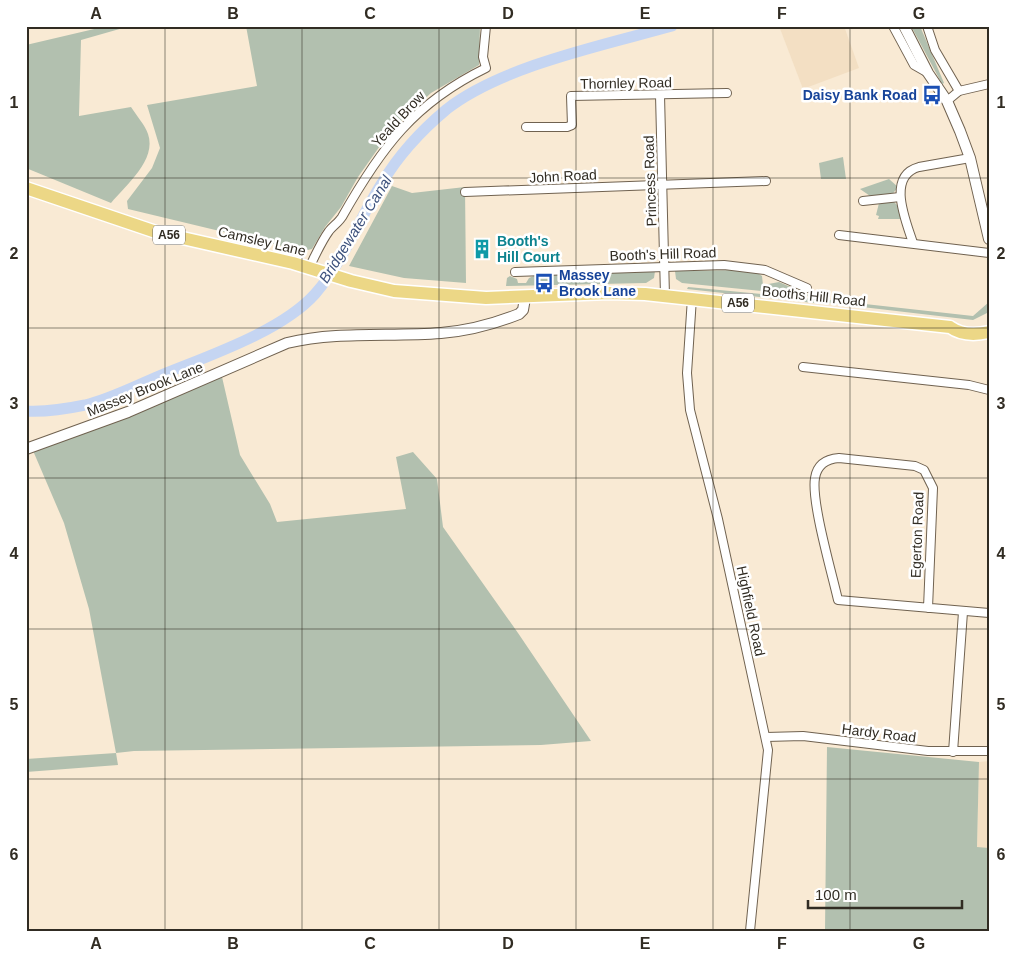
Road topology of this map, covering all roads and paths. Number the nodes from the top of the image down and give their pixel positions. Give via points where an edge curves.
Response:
1 (486, 26) edge
2 (894, 26) edge
3 (904, 26) edge
4 (927, 26) edge
5 (928, 73) junction
6 (989, 84) edge
7 (959, 91) junction
8 (727, 93) dead end
9 (660, 95) junction
10 (947, 101) junction
11 (526, 127) dead end
12 (970, 158) junction
13 (766, 181) dead end
14 (662, 183) junction
15 (26, 188) edge
16 (465, 192) dead end
17 (900, 197) junction
18 (863, 201) dead end
19 (839, 235) dead end
20 (989, 239) edge
21 (913, 243) junction
22 (989, 253) edge
23 (665, 266) junction
24 (312, 269) junction
25 (515, 272) dead end
26 (807, 288) dead end
27 (665, 296) junction
28 (525, 298) junction
29 (692, 298) junction
30 (988, 332) edge
31 (803, 367) dead end
32 (989, 390) edge
33 (26, 448) edge
34 (928, 608) junction
35 (963, 612) junction
36 (989, 614) edge
37 (766, 737) junction
38 (989, 751) edge
39 (953, 752) junction
40 (750, 931) edge

1 - 24 street, Yeald Brow via 483,57 486,68 428,102 393,138 341,220 329,232
2 - 5 street via 914,65
3 - 5 street
4 - 7 street via 935,50
5 - 10 street
6 - 7 street
7 - 10 street
8 - 9 street, Thornley Road
9 - 11 street, Thornley Road via 571,96 572,124 567,127
9 - 14 street, Princess Road
10 - 12 street
12 - 17 street via 912,169 904,175
12 - 20 street
13 - 14 street, John Road
14 - 16 street, John Road
14 - 23 street, Princess Road
15 - 24 main road, Camsley Lane / A56 via 156,232
17 - 18 street
17 - 21 street
19 - 21 street
21 - 22 street
23 - 25 street, Booth's Hill Road
23 - 26 street, Booth's Hill Road via 748,266
23 - 27 street, Princess Road
24 - 28 main road, Camsley Lane / A56 via 368,286 421,294
27 - 28 main road, Booths Hill Road / A56 via 609,293
27 - 29 main road, Booths Hill Road / A56
28 - 33 street, Massey Brook Lane via 519,314 479,327 442,333 320,336 287,343 128,412
29 - 30 main road, Booths Hill Road / A56 via 950,327 957,323 981,326
29 - 37 street, Highfield Road via 687,373 690,410 718,519
31 - 32 street via 969,385
34 - 34 street, Egerton Road via 838,600 817,504 815,479 819,467 828,459 915,466 924,470 933,488
34 - 35 street
35 - 36 street
35 - 39 street
37 - 39 street, Hardy Road via 804,736
37 - 40 street, Highfield Road via 768,766
38 - 39 street, Hardy Road

